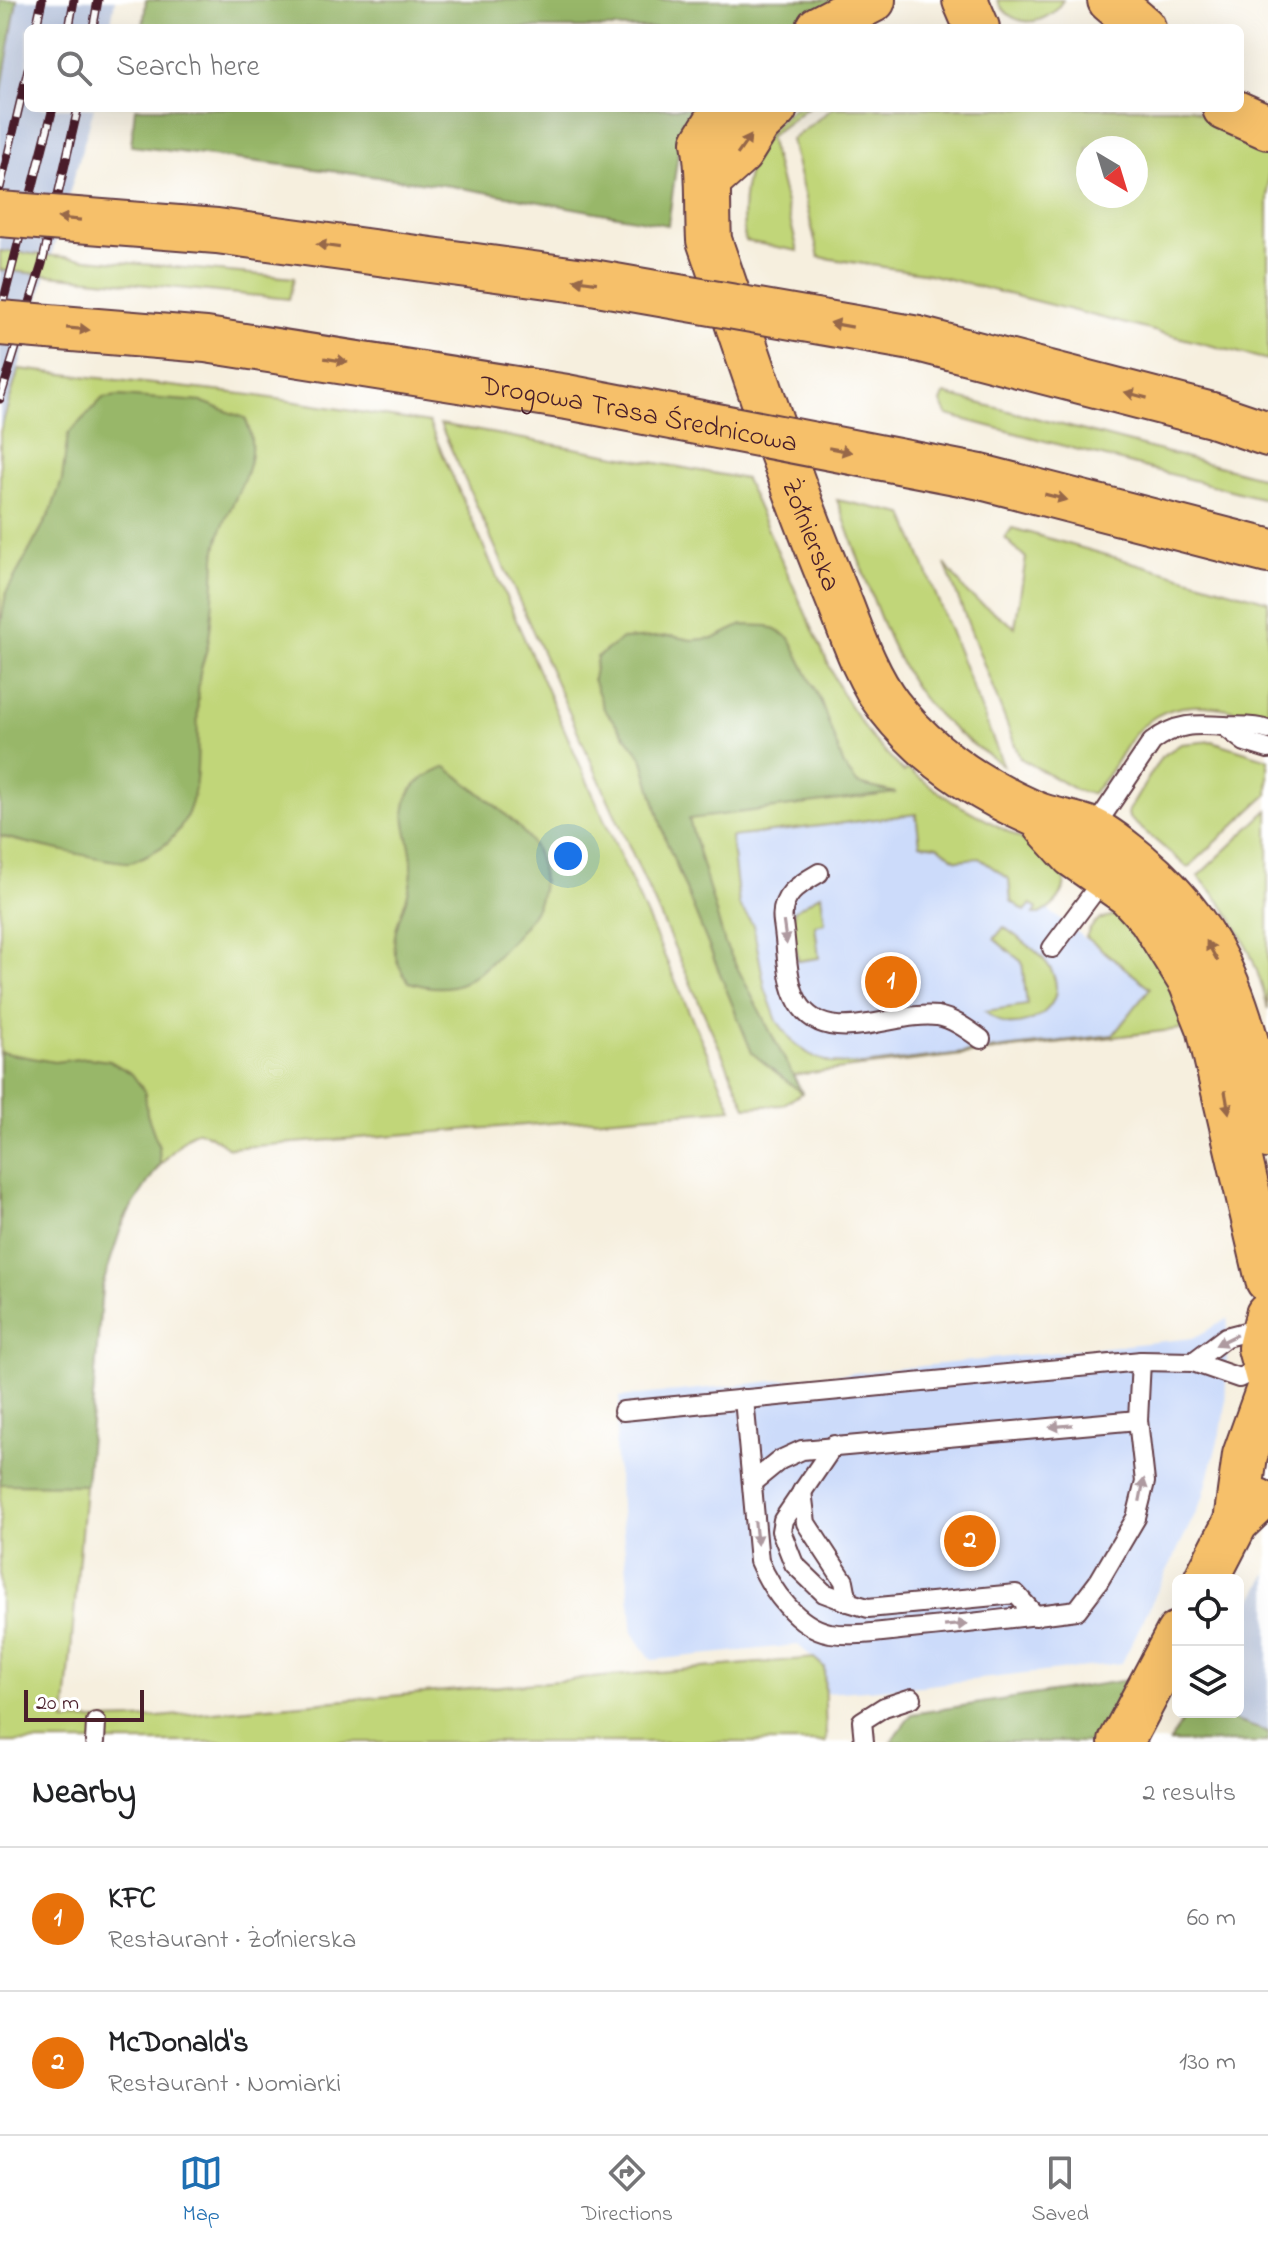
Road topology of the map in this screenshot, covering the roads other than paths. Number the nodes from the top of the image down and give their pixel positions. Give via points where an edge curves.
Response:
1 (873, 0) edge
2 (965, 0) edge
3 (1097, 0) edge
4 (1110, 0) edge
5 (827, 24) edge
6 (975, 24) edge
7 (1088, 24) edge
8 (1138, 24) edge
9 (723, 112) edge
10 (771, 112) edge
11 (711, 179) junction
12 (0, 214) edge
13 (0, 323) edge
14 (1212, 415) junction
15 (1268, 421) edge
16 (1268, 434) edge
17 (1268, 551) edge
18 (1224, 726) junction
19 (1268, 730) edge
20 (1268, 749) edge
21 (1036, 814) junction
22 (1092, 831) junction
23 (819, 873) dead end
24 (1105, 877) junction
25 (1052, 948) dead end
26 (1226, 1024) junction
27 (981, 1039) dead end
28 (1268, 1136) edge
29 (1268, 1280) edge
30 (1266, 1355) edge
31 (1141, 1361) junction
32 (1193, 1362) junction
33 (744, 1399) junction
34 (623, 1411) dead end
35 (1138, 1420) junction
36 (834, 1445) junction
37 (753, 1482) junction
38 (802, 1491) junction
39 (1268, 1491) edge
40 (1236, 1522) junction
41 (1209, 1574) edge
42 (848, 1602) junction
43 (1036, 1616) junction
44 (1172, 1645) edge
45 (912, 1698) dead end
46 (96, 1722) dead end
47 (95, 1742) edge
48 (864, 1742) edge
49 (1121, 1742) edge

1 - 5 main road
2 - 6 main road
3 - 7 main road
4 - 8 main road
9 - 11 main road, Żołnierska via 704,142
11 -> 10 main road via 740,153
11 - 21 main road, Żołnierska via 709,240 792,486 869,672 887,704 921,742 957,770
14 -> 12 main road, bridge via 918,339 592,282 217,231
13 -> 17 main road, Drogowa Trasa Średnicowa, bridge via 206,340 567,397 981,477
14 - 15 main road
14 - 16 main road
18 - 19 lane via 1251,724
18 - 20 lane via 1245,742
18 - 22 lane via 1179,726 1159,737
21 - 22 main road, Żołnierska
21 - 24 main road, Żołnierska via 1073,855
26 -> 22 main road, Żołnierska via 1210,946 1156,878
23 -> 27 lane via 790,893 782,916 793,988 803,1009 830,1025 934,1016 958,1023
24 - 25 lane
24 - 26 main road, Żołnierska via 1151,918
26 - 28 main road
26 -> 29 main road
30 - 32 lane via 1239,1378
30 -> 32 lane via 1226,1337
30 - 40 main road
31 - 32 lane
31 - 33 lane
31 - 35 lane
33 - 34 lane
33 - 37 lane
35 -> 36 lane
43 -> 35 lane via 1077,1610 1136,1518 1145,1482
36 - 37 lane via 780,1460
36 - 38 lane
37 -> 43 lane via 759,1561 768,1583 806,1621 828,1633
38 - 42 lane via 806,1523 844,1581
38 - 42 lane via 783,1520 786,1550 824,1593
39 - 40 main road
40 - 41 main road
42 - 43 lane via 868,1608 1016,1594
44 - 49 main road
45 - 48 lane via 862,1721
46 - 47 lane

